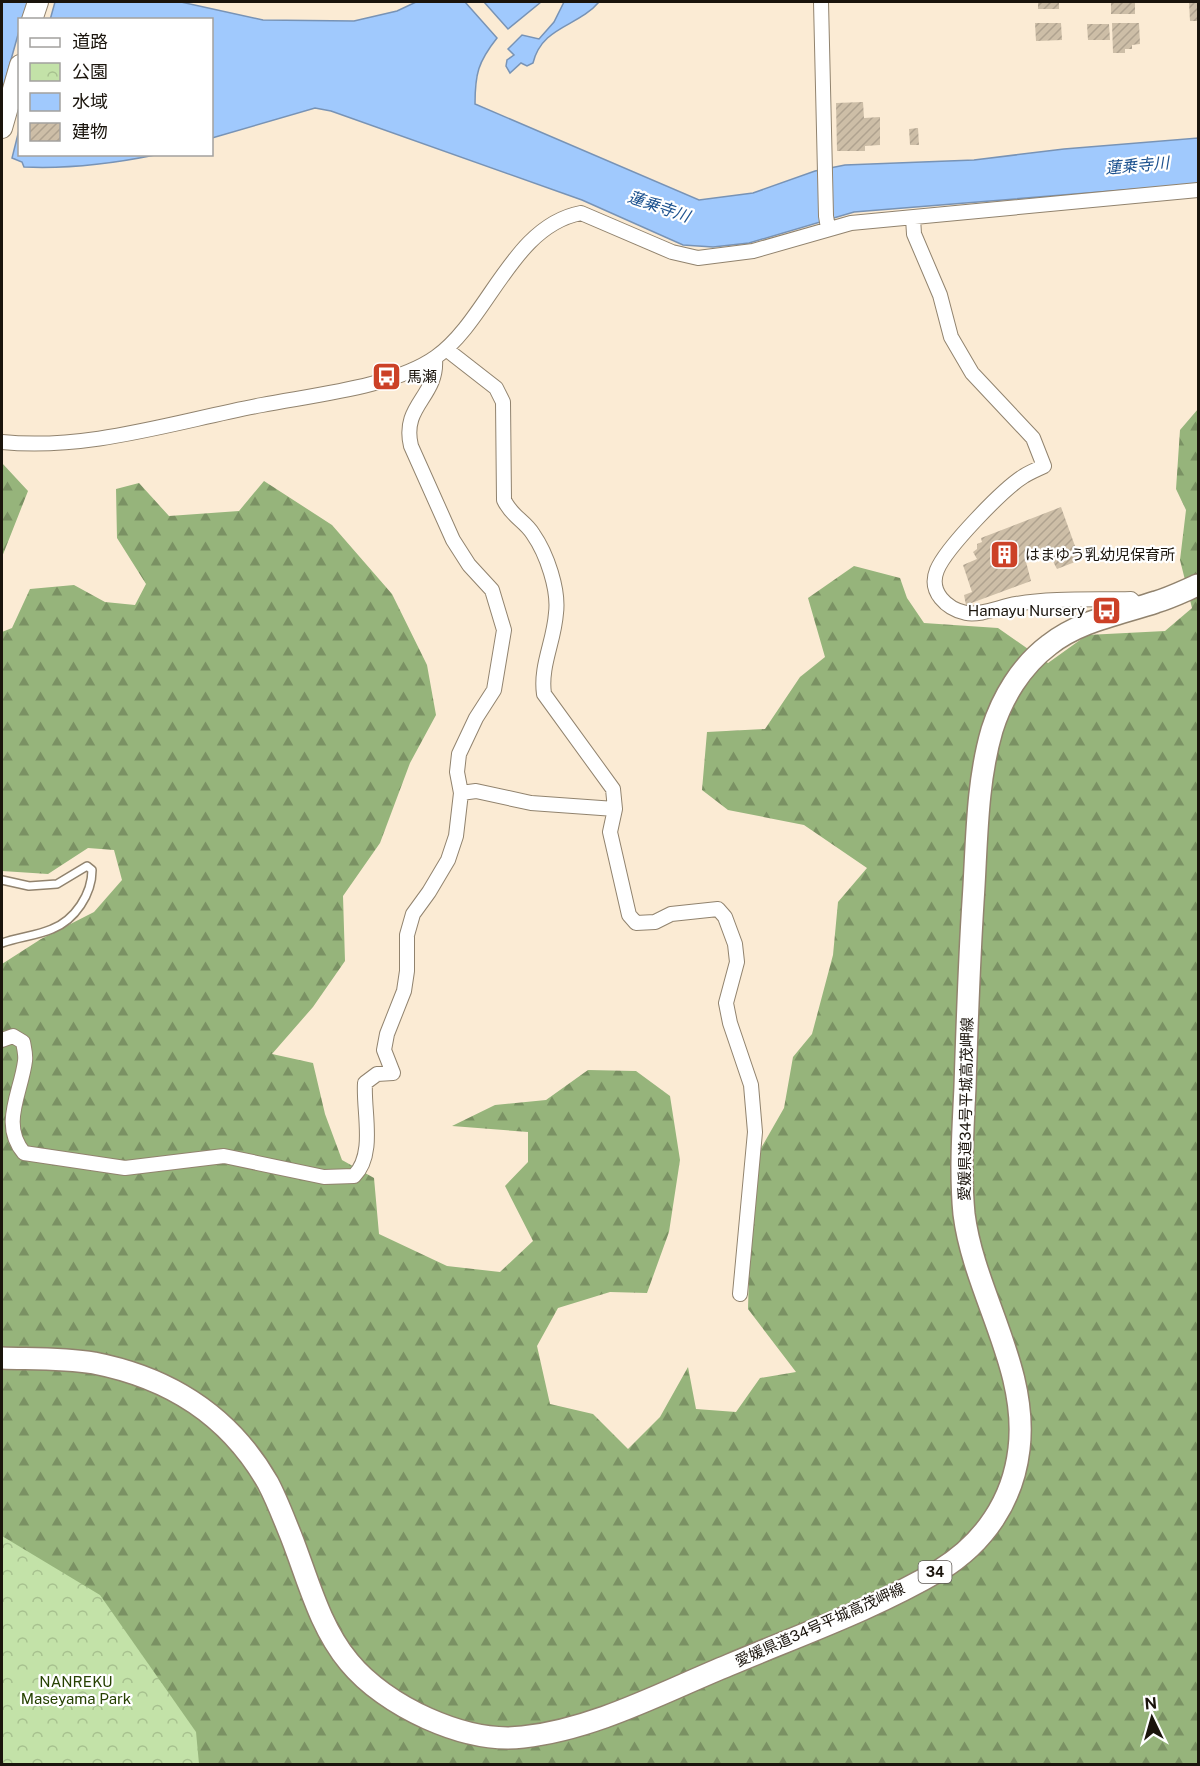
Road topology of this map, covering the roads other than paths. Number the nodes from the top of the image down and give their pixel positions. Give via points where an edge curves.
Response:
1 (38, 2) edge
2 (821, 2) edge
3 (34, 18) edge
4 (18, 72) edge
5 (2, 128) edge
6 (1198, 190) edge
7 (913, 218) junction
8 (827, 222) junction
9 (446, 349) junction
10 (435, 359) junction
11 (2, 442) edge
12 (1198, 585) edge
13 (1140, 608) junction
14 (461, 793) junction
15 (615, 809) junction
16 (2, 880) edge
17 (2, 943) edge
18 (2, 1040) edge
19 (740, 1294) dead end
20 (2, 1358) edge

1 - 3 main road
2 - 8 street
4 - 5 main road
6 - 7 street
7 - 8 street
7 - 13 street via 914,234 940,295 951,337 972,373 1033,438 1044,466 1010,488 967,529 937,570 938,597 968,614 1017,603 1069,601 1131,599
8 - 9 street via 753,251 698,258 672,252 581,213 566,216 544,230 513,262
9 - 10 street
9 - 15 street via 496,388 502,402 504,500 510,512 533,533 555,590 556,613 542,677 544,694 613,789
10 - 11 street via 388,380 97,438
10 - 14 street via 436,371 430,387 412,413 409,438 453,540 492,590 504,630 494,690 459,754
12 - 13 main road, 愛媛県道34号平城高茂岬線 / 34
13 - 20 main road, 愛媛県道34号平城高茂岬線 / 34 via 1083,625 1049,644 1026,667 1004,697 983,768 969,969 964,1213 977,1271 1008,1361 1020,1410 1019,1451 1007,1498 985,1534 946,1566 888,1598 581,1725 518,1738 447,1729 390,1699 350,1664 323,1621 269,1485 234,1435 194,1400 141,1374 88,1362
14 - 15 street via 476,791 531,802
14 - 18 street via 456,836 448,860 413,914 407,935 404,991 384,1050 393,1073 377,1074 365,1083 366,1152 362,1168 354,1176 324,1177 224,1156 125,1168 24,1153 16,1146 10,1130 9,1107 26,1060 23,1042 13,1036
15 - 19 street via 610,832 629,915 636,923 718,909 735,944 737,962 726,1003 751,1085 755,1132
16 - 17 lane via 45,886 57,884 87,866 92,870 87,896 72,915 53,929

